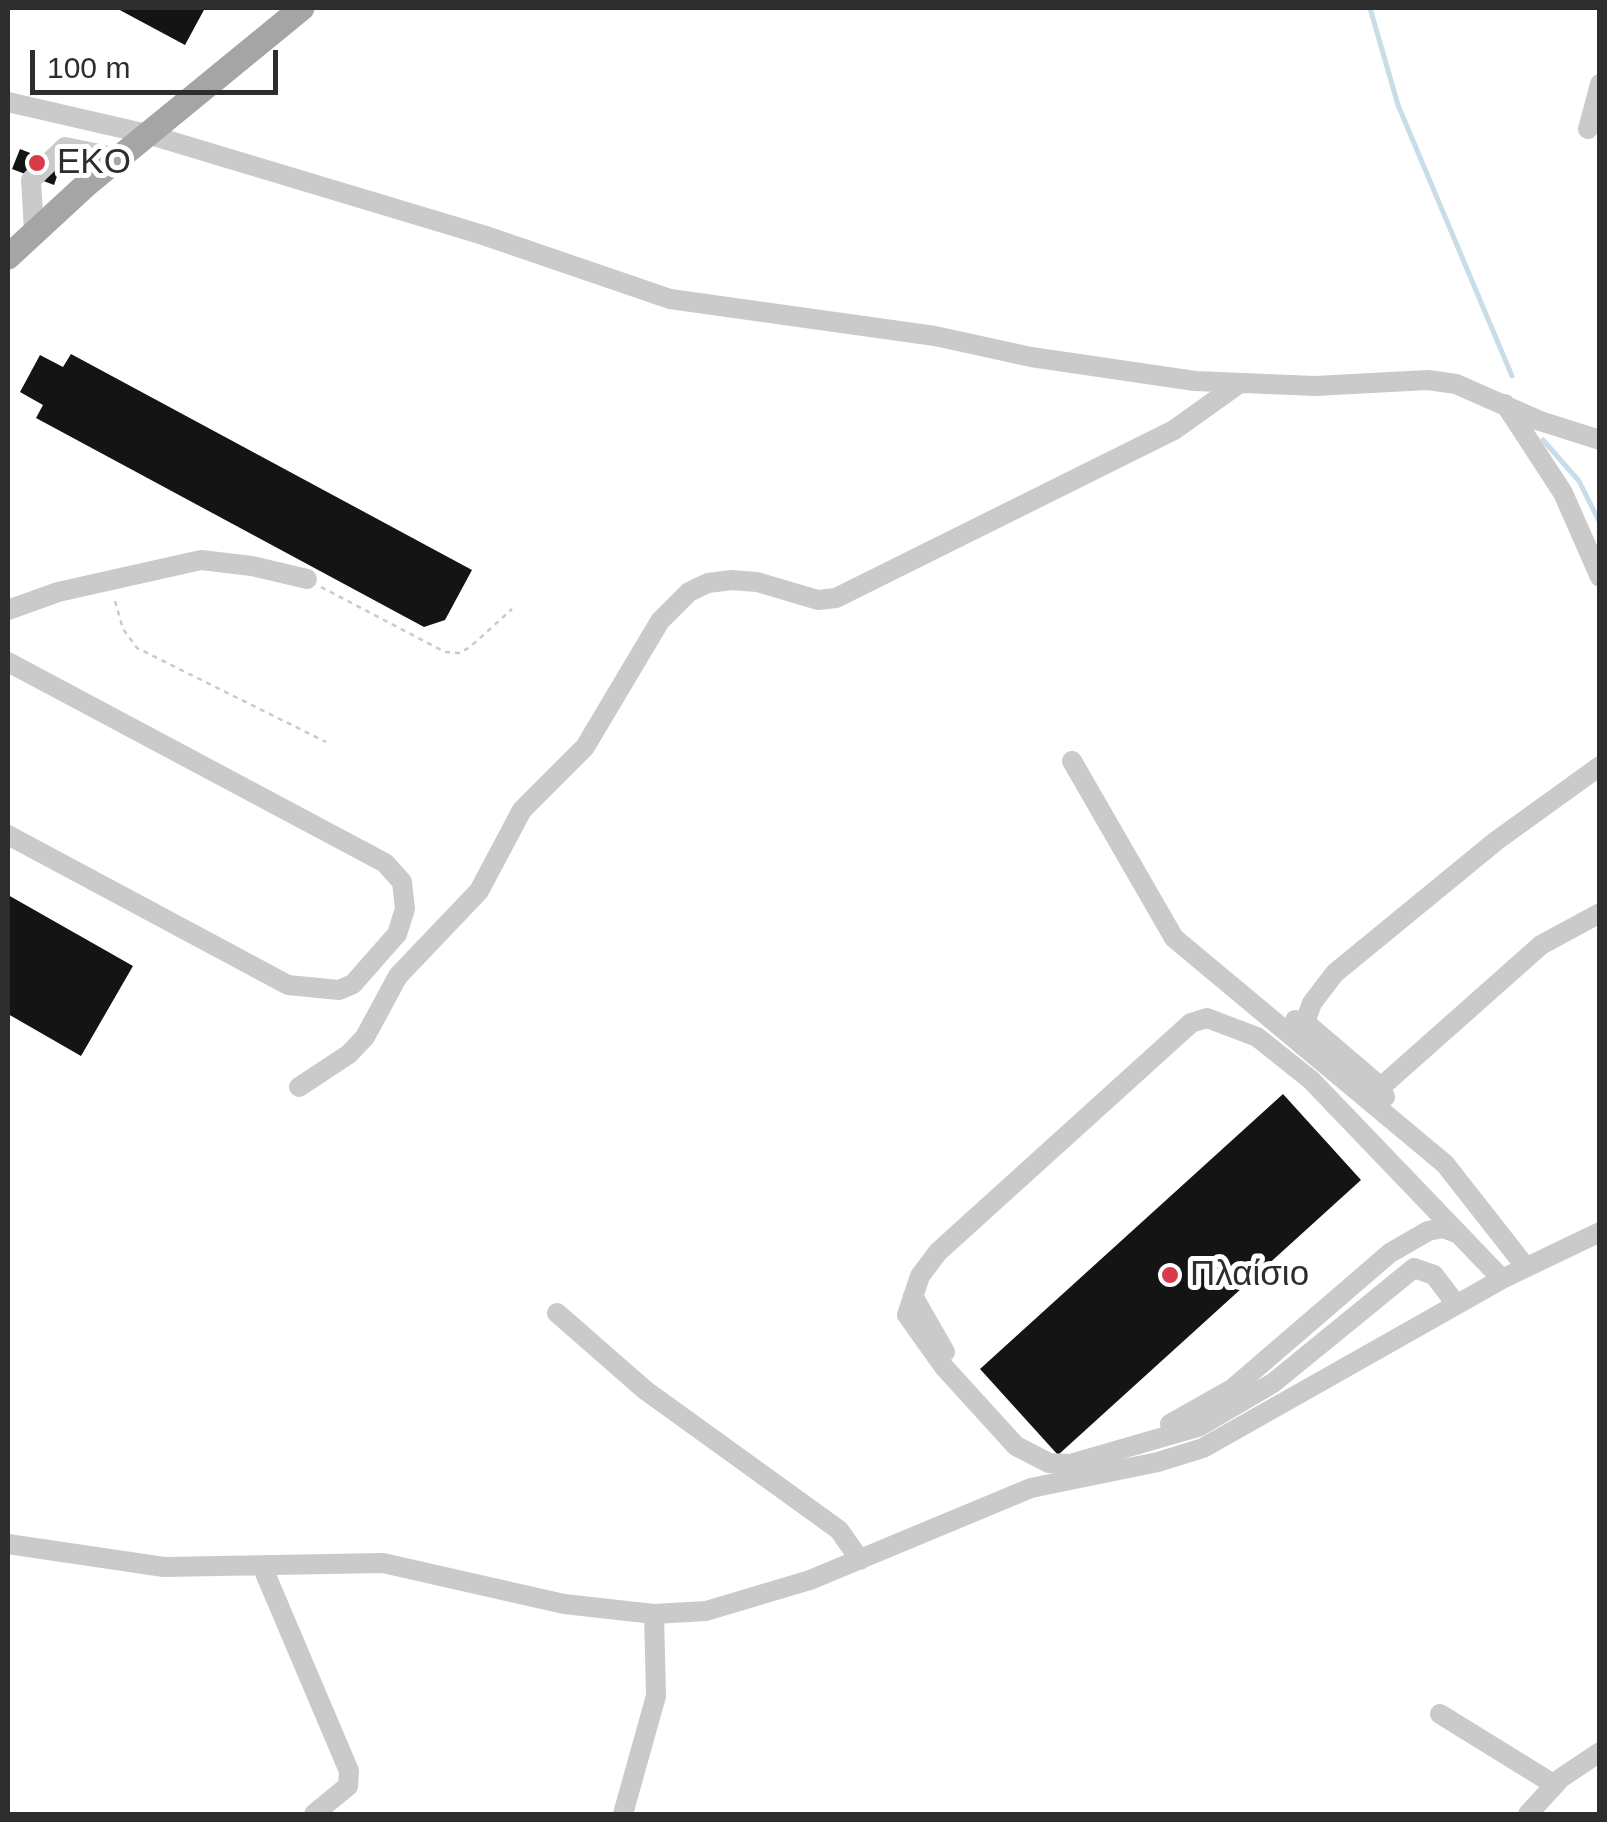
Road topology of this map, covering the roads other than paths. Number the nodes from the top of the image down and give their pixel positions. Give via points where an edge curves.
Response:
1 (302, 8) edge
2 (1599, 90) edge
3 (8, 102) edge
4 (1588, 130) dead end
5 (148, 134) junction
6 (119, 158) junction
7 (34, 232) junction
8 (8, 257) edge
9 (1237, 385) junction
10 (1505, 404) junction
11 (1600, 440) edge
12 (1600, 577) edge
13 (307, 580) road end
14 (8, 610) edge
15 (8, 662) edge
16 (1072, 761) dead end
17 (1600, 766) edge
18 (8, 835) edge
19 (1600, 913) edge
20 (1260, 1013) junction
21 (1305, 1022) junction
22 (299, 1087) dead end
23 (1381, 1087) junction
24 (1395, 1122) junction
25 (1600, 1232) edge
26 (1456, 1233) junction
27 (1526, 1266) junction
28 (1502, 1279) junction
29 (913, 1296) junction
30 (1456, 1304) junction
31 (557, 1313) dead end
32 (8, 1544) edge
33 (860, 1560) junction
34 (262, 1566) junction
35 (654, 1614) junction
36 (1440, 1714) dead end
37 (1600, 1752) edge
38 (1555, 1785) junction
39 (314, 1814) edge
40 (623, 1814) edge
41 (1528, 1814) edge

1 - 5 main road
2 - 4 street
3 - 5 street
5 - 6 main road
5 - 9 street via 670,298
6 - 7 main road
6 - 7 street via 65,147 30,180
7 - 8 main road
9 - 10 street via 1428,380
9 - 22 street via 1174,430 836,598 818,600 732,580 689,592 660,621 585,747 522,810 480,891 398,976 349,1054
10 - 11 street
10 - 12 street via 1563,494
13 - 14 street via 200,560
15 - 18 street via 385,863 402,882 405,909 397,934 354,984 339,990 288,984
16 - 20 street via 1174,938
17 - 21 street via 1335,973
19 - 23 street via 1541,946
20 - 21 street
20 - 24 street
21 - 23 street
23 - 24 street
24 - 27 street via 1445,1164
25 - 27 street
26 - 28 street
26 - 29 street via 1428,1231 1390,1253 1232,1389 1183,1420 1062,1459 1033,1446 1015,1428 942,1348
26 - 29 street via 1287,1059 1228,1023 1207,1018 1191,1023 938,1252
27 - 28 street
28 - 30 street
29 - 30 street via 907,1316 915,1332 992,1420 1035,1458 1070,1464 1198,1426 1273,1383 1414,1268 1434,1274
30 - 33 street via 1204,1448 1031,1488
31 - 33 street via 645,1390 839,1530
32 - 34 street via 135,1565
33 - 35 street via 729,1606
34 - 35 street via 383,1563 518,1597
34 - 39 street via 349,1771 348,1786
35 - 40 street via 656,1696
36 - 38 street
37 - 38 street
38 - 41 street

